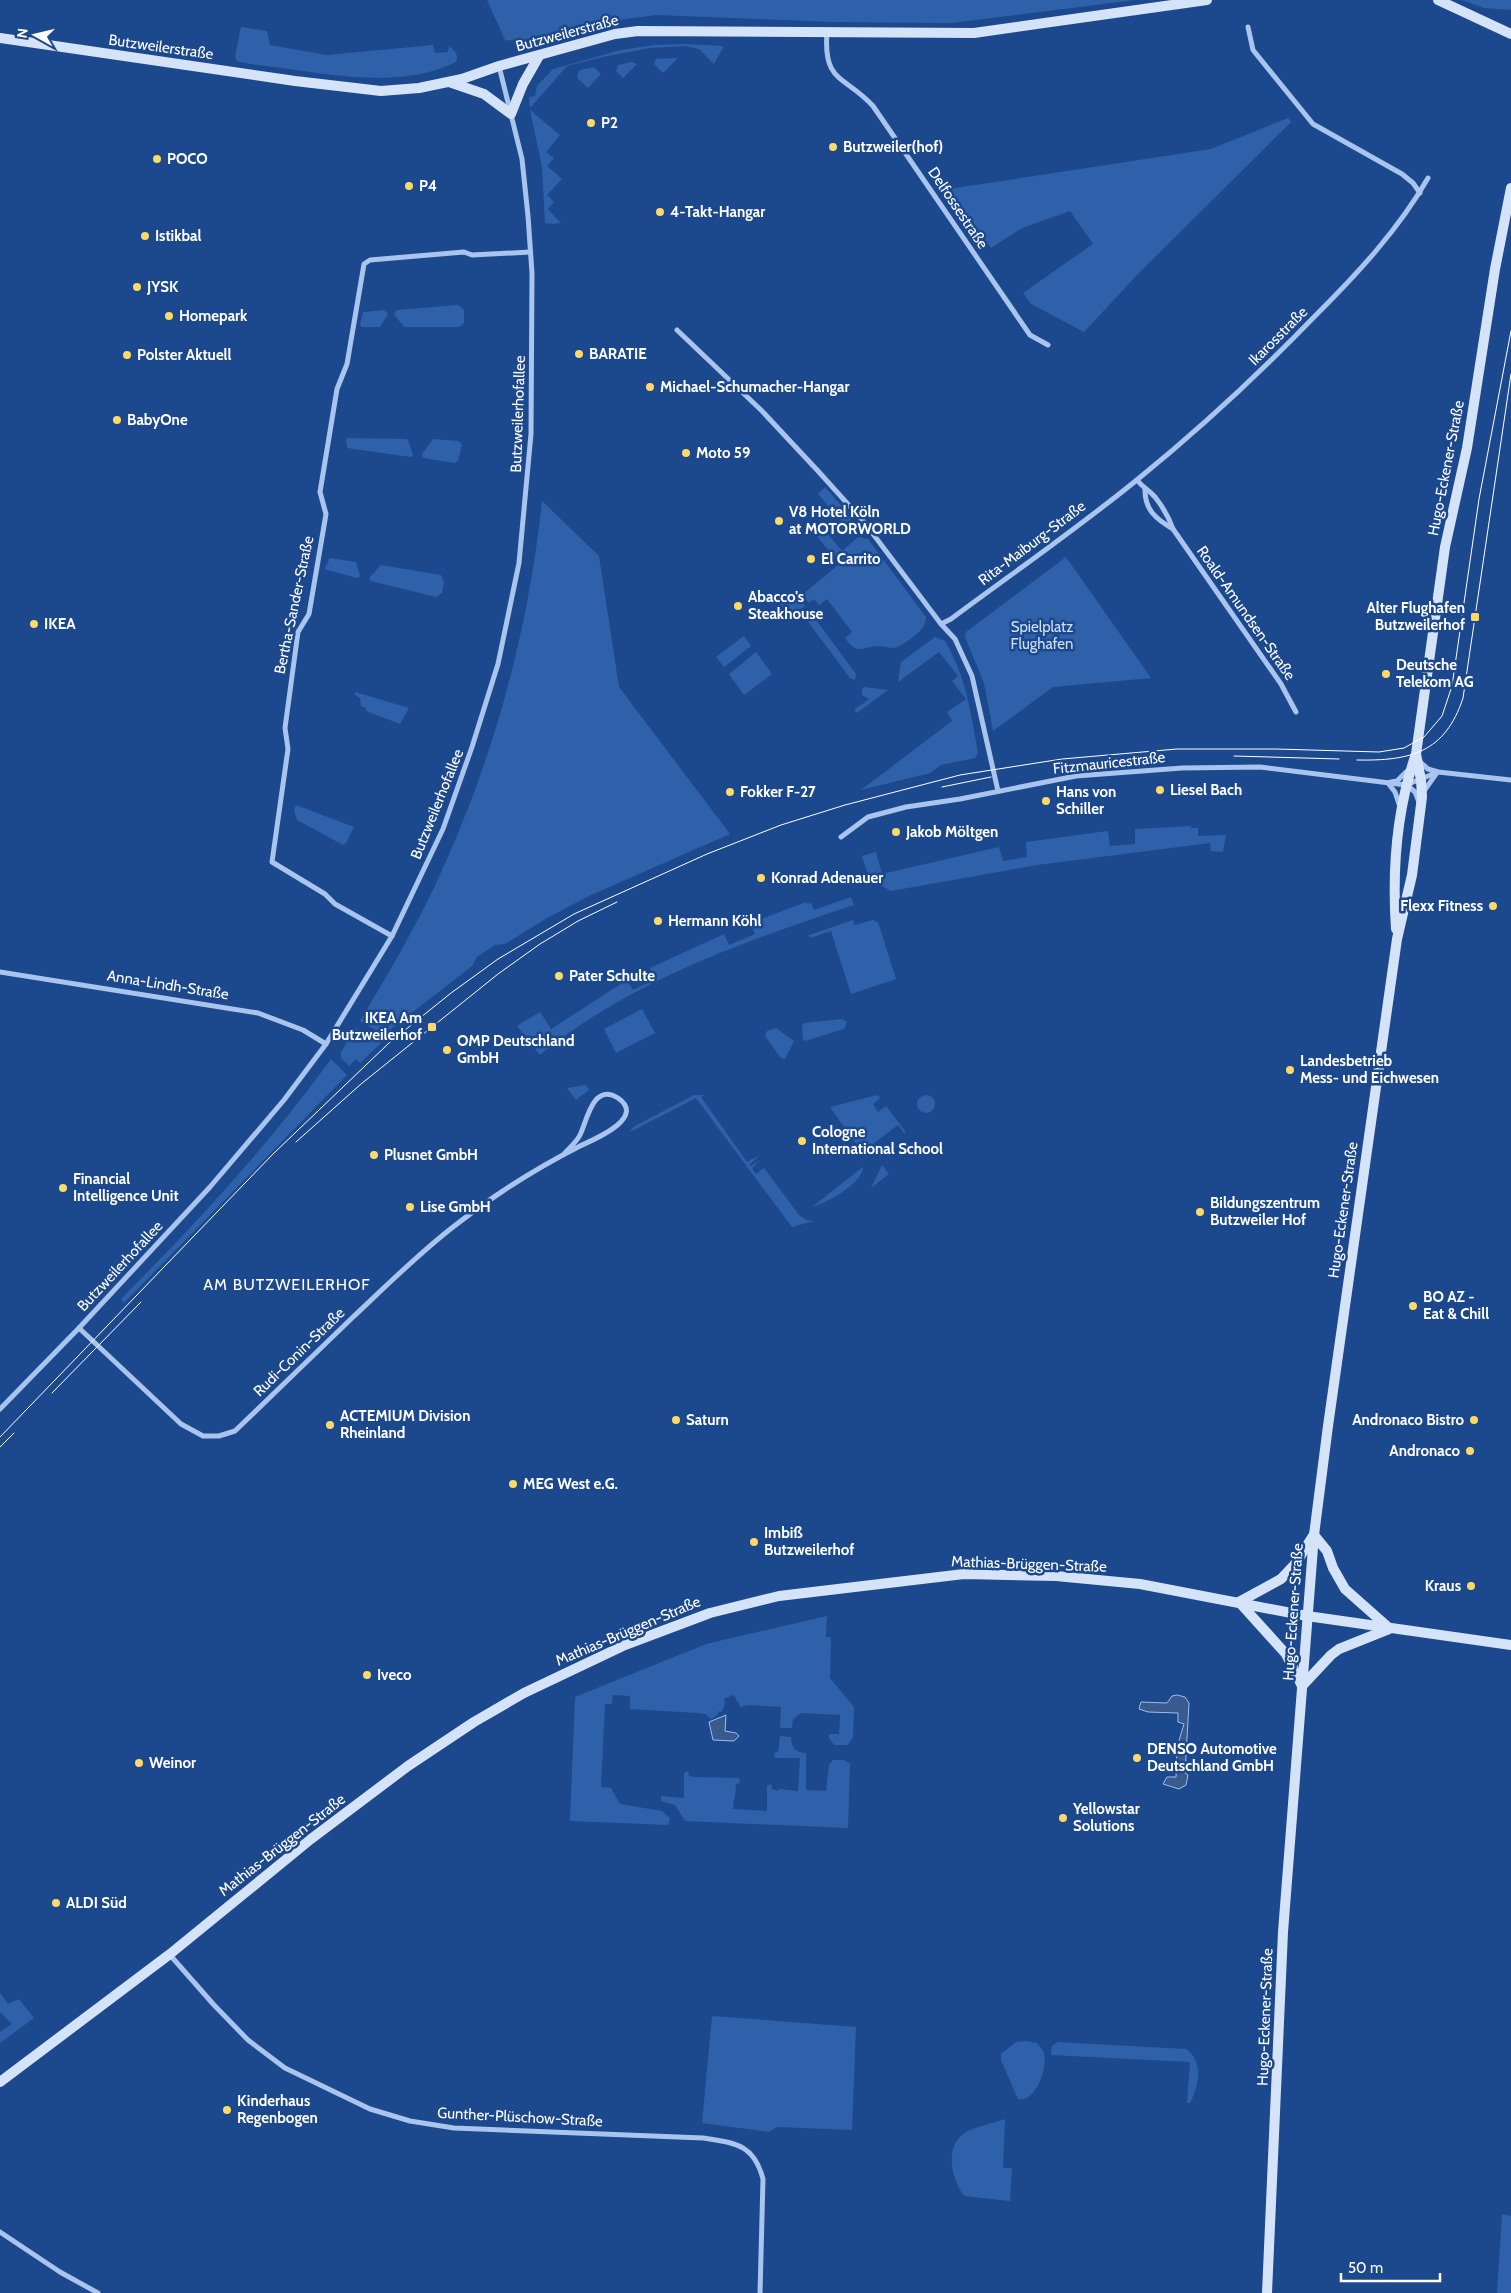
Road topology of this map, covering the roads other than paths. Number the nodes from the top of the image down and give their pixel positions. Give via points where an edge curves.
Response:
1 (1206, 0) edge
2 (1438, 0) edge
3 (1248, 28) dead end
4 (1508, 31) edge
5 (827, 32) junction
6 (0, 38) edge
7 (539, 56) junction
8 (498, 66) junction
9 (449, 82) junction
10 (511, 114) junction
11 (1428, 178) dead end
12 (1511, 188) edge
13 (1420, 193) junction
14 (530, 252) junction
15 (677, 330) dead end
16 (1048, 345) dead end
17 (1138, 480) junction
18 (1145, 490) junction
19 (1173, 529) junction
20 (941, 624) junction
21 (1296, 712) dead end
22 (1416, 754) junction
23 (1438, 772) junction
24 (1511, 780) edge
25 (1414, 782) junction
26 (1388, 783) junction
27 (998, 790) junction
28 (1422, 798) junction
29 (1421, 810) junction
30 (1400, 815) junction
31 (841, 837) dead end
32 (392, 936) junction
33 (1397, 939) junction
34 (0, 972) edge
35 (326, 1044) junction
36 (563, 1155) junction
37 (79, 1328) junction
38 (0, 1409) edge
39 (1314, 1535) junction
40 (1239, 1602) junction
41 (1307, 1616) junction
42 (1390, 1628) junction
43 (1511, 1645) edge
44 (1302, 1686) junction
45 (170, 1954) junction
46 (0, 2082) edge
47 (0, 2232) edge
48 (98, 2293) edge
49 (760, 2293) edge
50 (1267, 2293) edge

1 - 5 street, Butzweilerstraße via 974,33
2 - 4 street
3 - 13 street via 1253,50 1313,124 1402,174
5 - 7 street, Butzweilerstraße via 638,31 614,34
5 - 16 street, Delfossestraße via 826,52 834,74 873,106 1030,335
6 - 9 street, Butzweilerstraße via 342,88 381,91
7 - 8 street, Butzweilerstraße
7 - 10 street
8 - 9 street, Butzweilerstraße
8 - 10 street, Butzweilerhofallee
9 - 10 street via 484,94
10 - 14 street, Butzweilerhofallee via 522,158
11 - 13 street, Ikarosstraße
12 - 22 street, Hugo-Eckener-Straße via 1467,448 1445,546
13 - 17 street, Ikarosstraße via 1348,282 1305,327 1251,380
14 - 32 street, Butzweilerhofallee via 533,407 519,562 498,664 470,755 443,829
14 - 32 street, Bertha-Sander-Straße via 472,255 464,252 370,260 364,264 348,364 337,389 320,492 326,514 309,614 298,632 285,728 288,749 272,862
15 - 20 street via 818,470 864,522
17 - 18 street, Roald-Amundsen-Straße
17 - 20 street, Rita-Maiburg-Straße via 951,620
18 - 19 street, Roald-Amundsen-Straße via 1154,496
18 - 19 street, Roald-Amundsen-Straße via 1151,513
19 - 21 street, Roald-Amundsen-Straße via 1281,684
20 - 27 street via 955,639 972,676
22 - 23 street via 1422,765
22 - 25 street, Hugo-Eckener-Straße
22 - 25 street, Hugo-Eckener-Straße
22 - 26 street via 1404,776
23 - 24 street
23 - 25 street
23 - 28 street via 1425,788
25 - 26 street, Fitzmauricestraße
25 - 28 street, Hugo-Eckener-Straße
25 - 29 street
25 - 30 street, Hugo-Eckener-Straße
26 - 27 street, Fitzmauricestraße via 1282,768 1182,768 1076,776
26 - 30 street via 1399,801
27 - 31 street, Fitzmauricestraße via 868,817
28 - 29 street, Hugo-Eckener-Straße
29 - 33 street, Hugo-Eckener-Straße via 1412,875
30 - 33 street, Hugo-Eckener-Straße via 1394,892
32 - 35 street, Butzweilerhofallee
33 - 39 street, Hugo-Eckener-Straße
34 - 35 street, Anna-Lindh-Straße via 258,1013 296,1027
35 - 37 street, Butzweilerhofallee via 252,1141
36 - 36 street, Rudi-Conin-Straße via 579,1137 590,1105 599,1096 616,1097 622,1102 626,1110 623,1120 614,1130
36 - 37 street, Rudi-Conin-Straße via 452,1227 227,1434 203,1436 181,1424
37 - 38 street, Butzweilerhofallee
39 - 40 street via 1281,1579
39 - 41 street, Hugo-Eckener-Straße
39 - 42 street via 1328,1551 1345,1590
40 - 41 street, Mathias-Brüggen-Straße
40 - 44 street via 1286,1654
40 - 45 street, Mathias-Brüggen-Straße via 1140,1584 1056,1576 964,1574 779,1596 710,1613 625,1645 524,1693 474,1722 408,1766 311,1839
41 - 42 street, Mathias-Brüggen-Straße
41 - 44 street, Hugo-Eckener-Straße
42 - 43 street, Mathias-Brüggen-Straße
42 - 44 street via 1335,1652
44 - 50 street, Hugo-Eckener-Straße via 1283,1932
45 - 46 street, Mathias-Brüggen-Straße
45 - 49 street, Gunther-Plüschow-Straße via 214,2005 285,2068 370,2109 410,2121 454,2128 703,2138 743,2147 760,2167 763,2179
47 - 48 street

